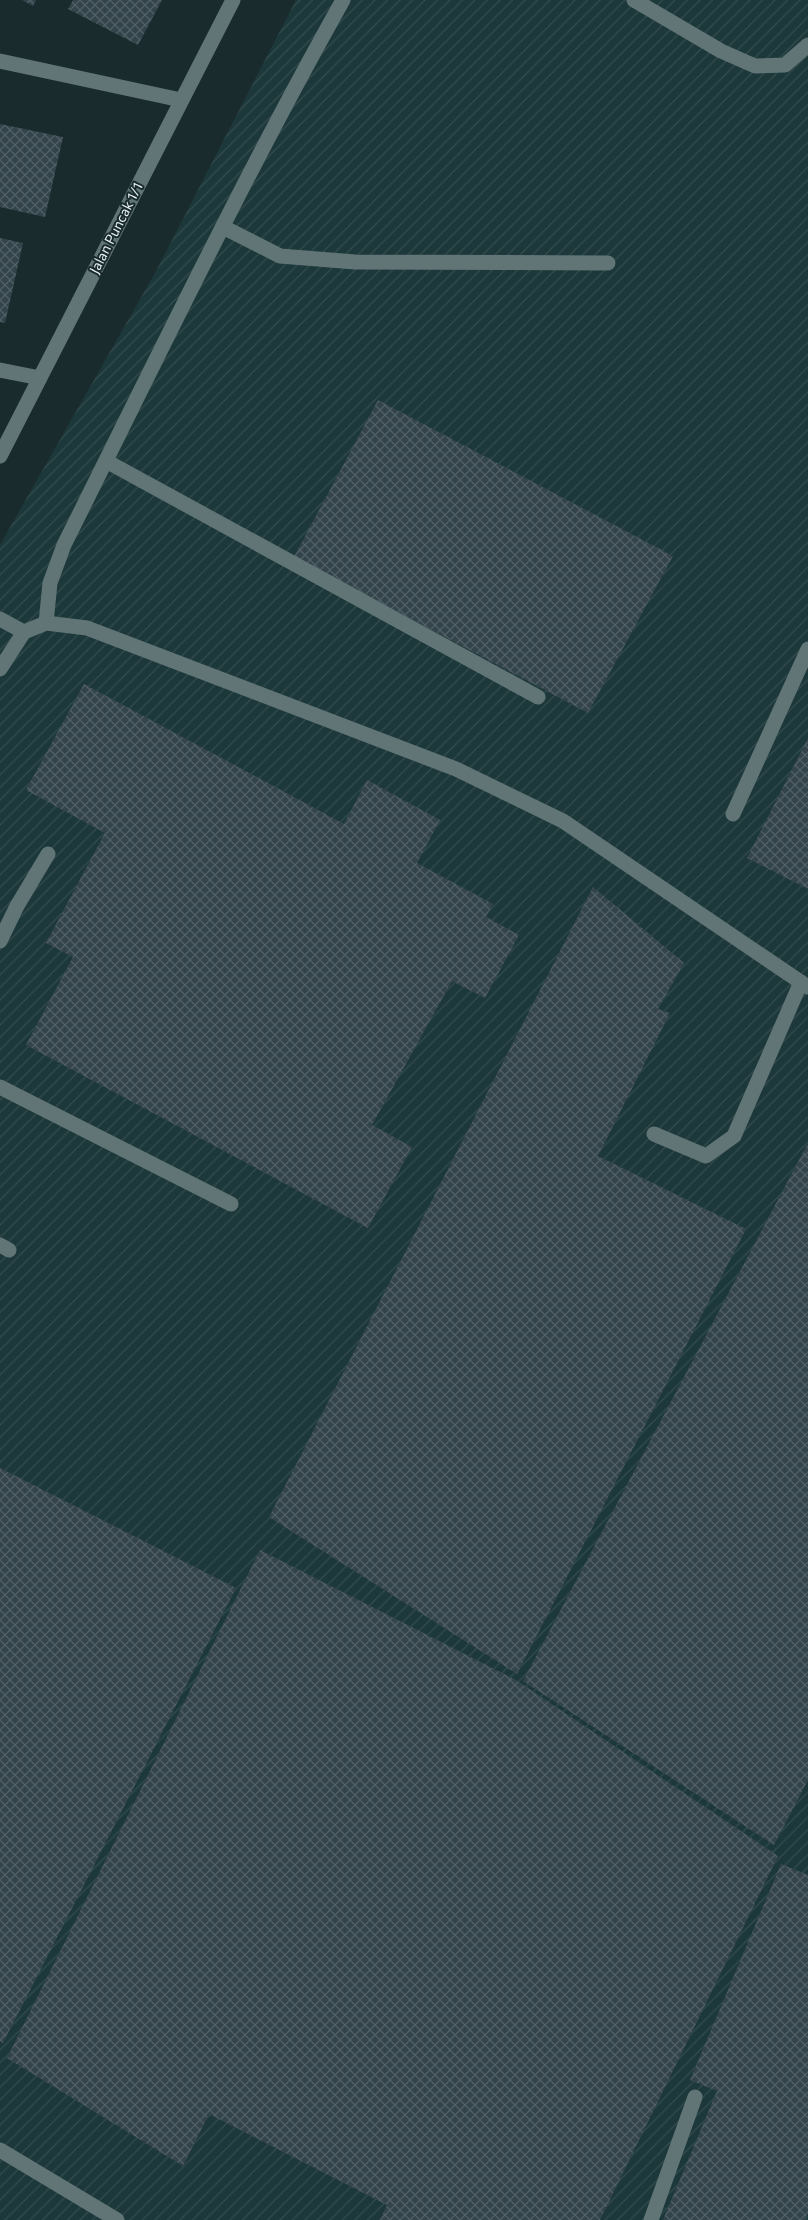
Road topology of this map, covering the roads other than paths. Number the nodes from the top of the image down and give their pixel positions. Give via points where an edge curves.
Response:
1 (233, 0) edge
2 (343, 0) edge
3 (634, 0) edge
4 (808, 46) edge
5 (0, 61) edge
6 (181, 100) junction
7 (223, 227) junction
8 (608, 263) dead end
9 (0, 370) edge
10 (40, 378) junction
11 (0, 456) edge
12 (106, 461) junction
13 (0, 619) edge
14 (46, 623) junction
15 (24, 632) junction
16 (808, 649) edge
17 (0, 669) edge
18 (538, 697) dead end
19 (733, 814) dead end
20 (48, 854) dead end
21 (0, 940) edge
22 (805, 984) edge
23 (0, 1087) edge
24 (654, 1134) dead end
25 (231, 1204) dead end
26 (695, 2097) dead end
27 (0, 2150) edge
28 (117, 2220) edge
29 (651, 2220) edge

1 - 6 street, Jalan Puncak 1/1
2 - 7 street
3 - 4 street via 721,52 755,66 784,65
5 - 6 street
6 - 10 street, Jalan Puncak 1/1
7 - 8 street via 280,256 355,262
7 - 12 street
9 - 10 street
10 - 11 street, Jalan Puncak 1/1
12 - 14 street via 64,545 50,583
12 - 18 street
13 - 15 street
14 - 15 street
14 - 22 street via 87,628 456,768 563,820
15 - 17 street
16 - 19 street
20 - 21 street
22 - 24 street via 734,1136 706,1156
23 - 25 street
26 - 29 street
27 - 28 street

